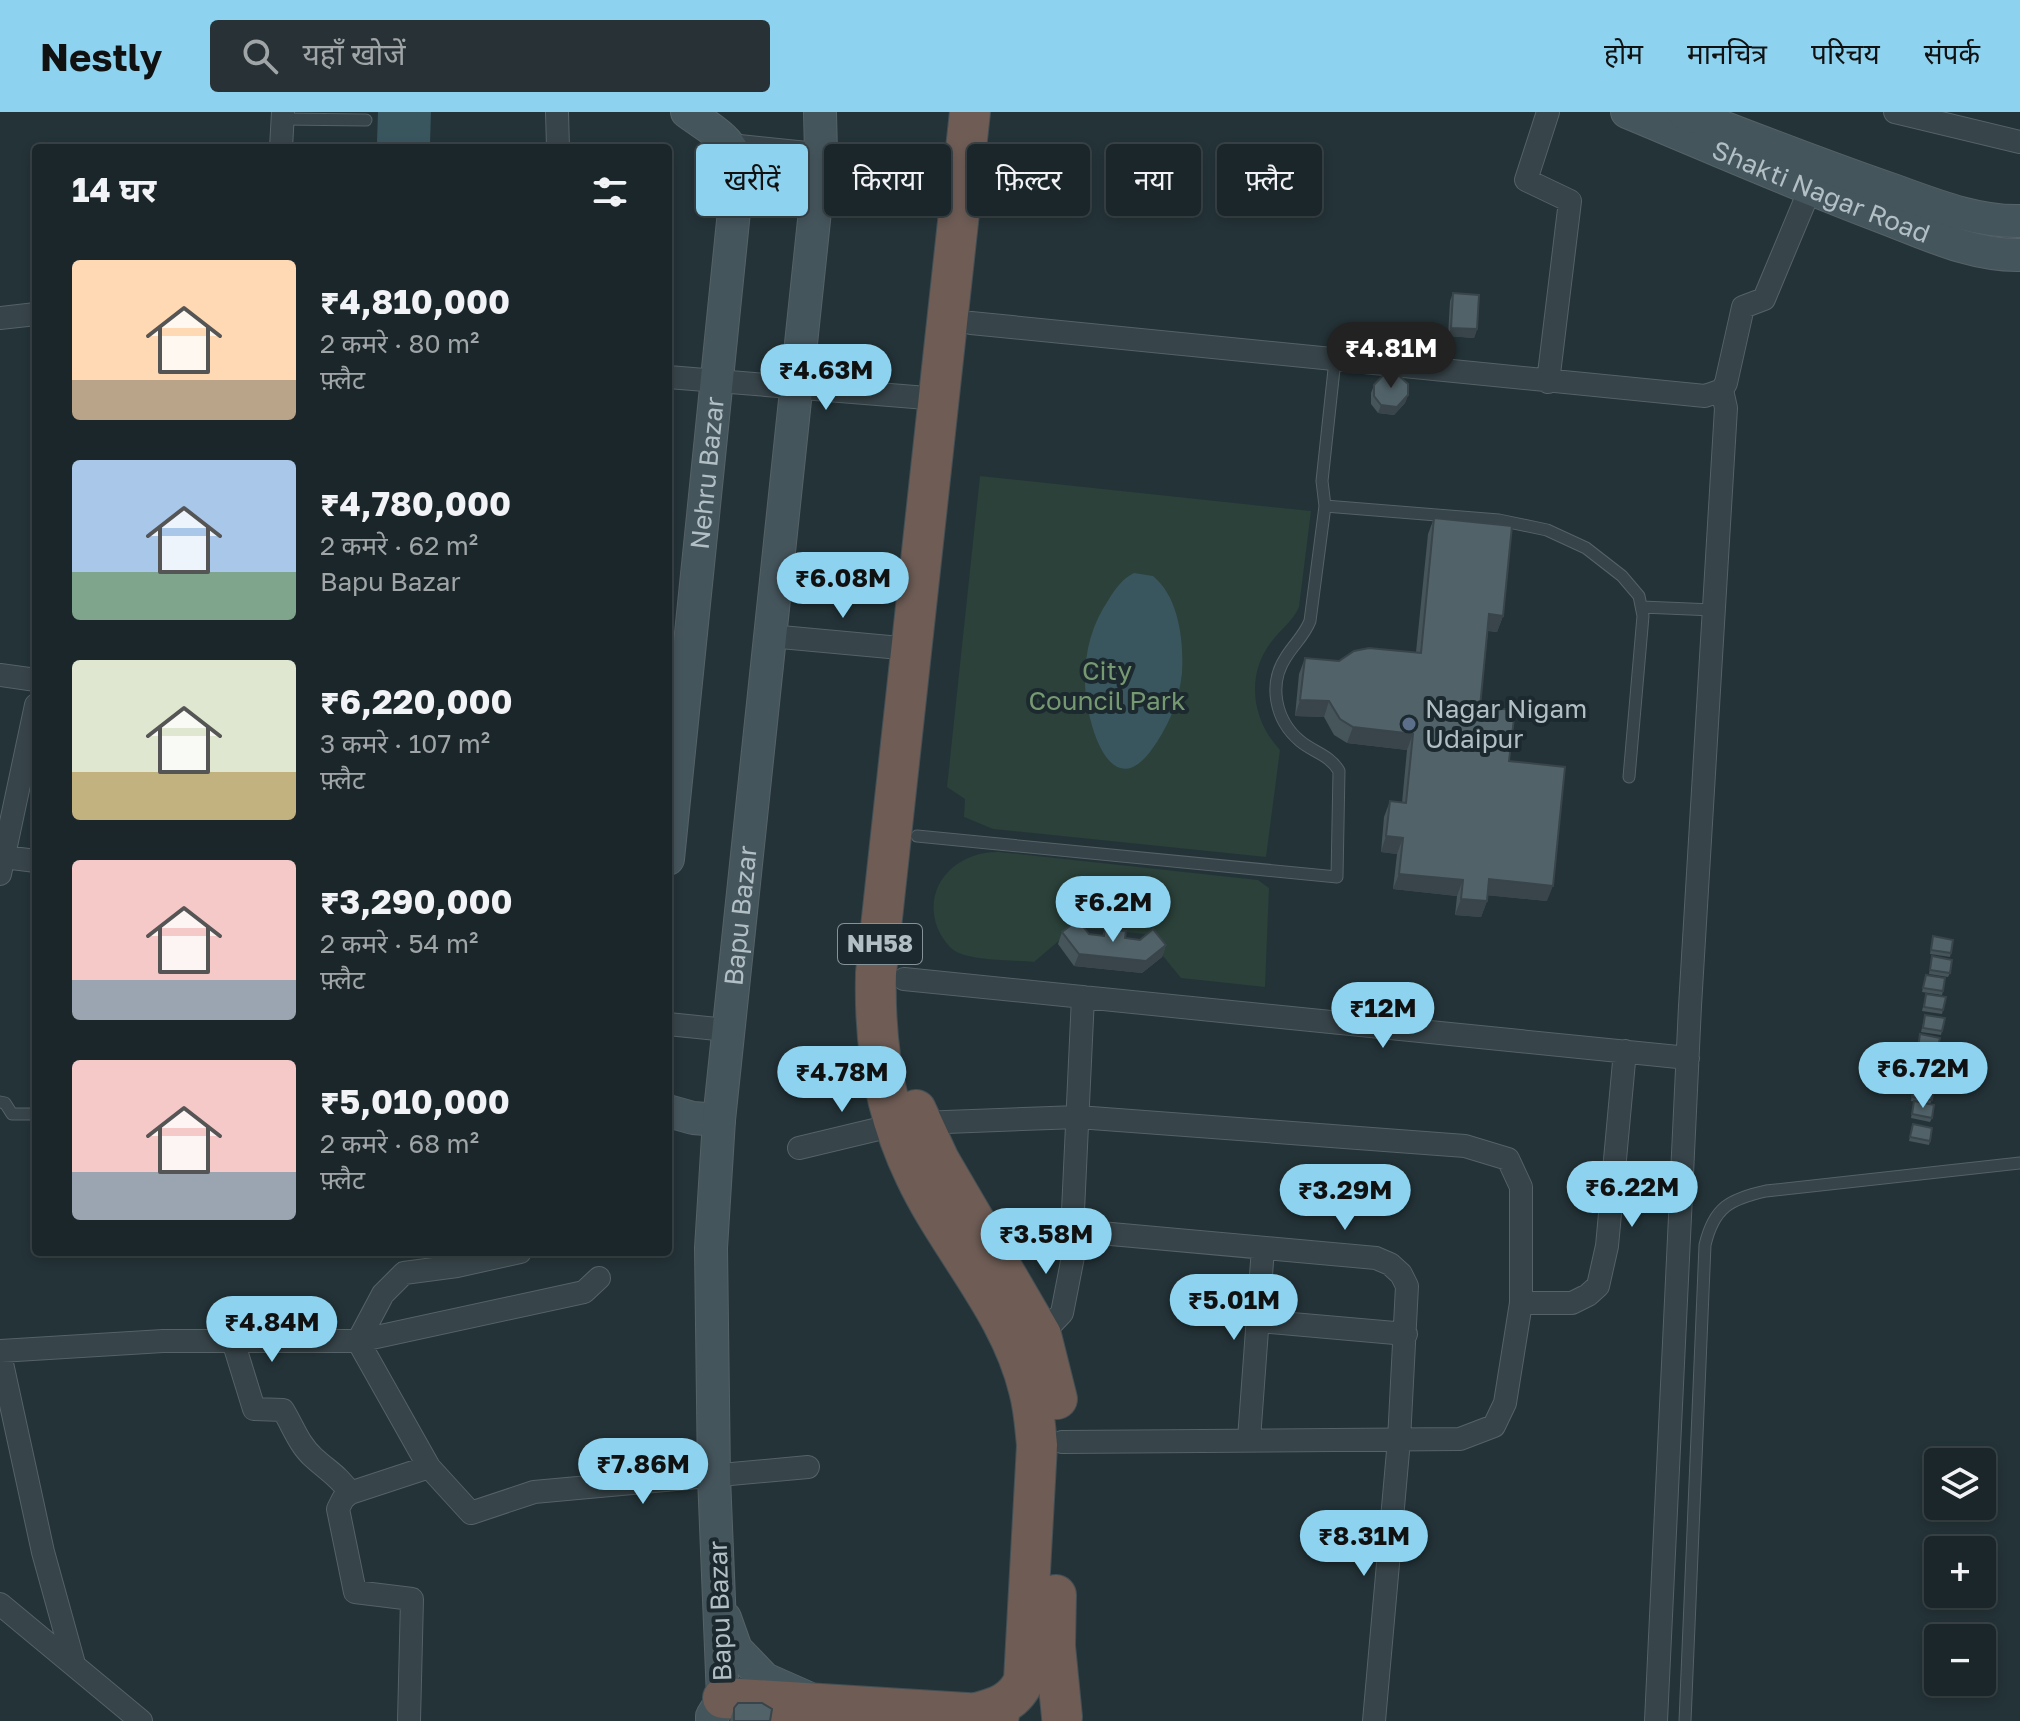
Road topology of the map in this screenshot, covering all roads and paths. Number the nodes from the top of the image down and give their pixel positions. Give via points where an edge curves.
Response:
1 (557, 112) edge
2 (687, 112) edge
3 (820, 112) edge
4 (970, 112) edge
5 (994, 112) edge
6 (1548, 112) edge
7 (1627, 112) edge
8 (1895, 112) edge
9 (1692, 114) edge
10 (283, 115) edge
11 (366, 120) dead end
12 (2020, 142) edge
13 (281, 144) edge
14 (558, 144) edge
15 (729, 144) edge
16 (808, 153) edge
17 (821, 154) junction
18 (963, 169) junction
19 (1810, 189) junction
20 (734, 216) edge
21 (2020, 221) edge
22 (1972, 233) junction
23 (2020, 255) edge
24 (32, 314) edge
25 (0, 318) edge
26 (971, 323) junction
27 (1335, 360) junction
28 (672, 377) edge
29 (717, 380) junction
30 (1548, 382) junction
31 (797, 387) junction
32 (1722, 390) junction
33 (939, 399) junction
34 (1325, 506) junction
35 (1642, 607) junction
36 (1713, 610) junction
37 (770, 636) junction
38 (911, 649) junction
39 (0, 675) edge
40 (32, 679) edge
41 (32, 724) edge
42 (1629, 777) dead end
43 (672, 820) edge
44 (917, 836) junction
45 (32, 862) edge
46 (2, 866) edge
47 (904, 979) junction
48 (1083, 997) junction
49 (672, 1024) edge
50 (727, 1030) junction
51 (1625, 1051) junction
52 (1688, 1058) junction
53 (0, 1102) edge
54 (672, 1112) edge
55 (32, 1114) edge
56 (1078, 1117) junction
57 (719, 1120) junction
58 (908, 1124) junction
59 (799, 1148) dead end
60 (2020, 1163) edge
61 (1078, 1231) junction
62 (1263, 1248) junction
63 (502, 1256) edge
64 (599, 1278) dead end
65 (1521, 1303) junction
66 (1259, 1321) junction
67 (1406, 1334) junction
68 (1041, 1335) junction
69 (233, 1341) junction
70 (358, 1341) junction
71 (0, 1353) edge
72 (1249, 1439) junction
73 (1399, 1440) junction
74 (1062, 1442) junction
75 (429, 1467) junction
76 (808, 1467) dead end
77 (714, 1477) junction
78 (350, 1493) junction
79 (0, 1604) edge
80 (719, 1604) junction
81 (74, 1664) junction
82 (718, 1710) edge
83 (852, 1714) edge
84 (973, 1714) junction
85 (1066, 1719) edge
86 (141, 1721) edge
87 (409, 1721) edge
88 (1374, 1721) edge
89 (1656, 1721) edge
90 (1685, 1721) edge

1 - 14 street
2 - 15 main road
3 - 17 main road, Bapu Bazar
4 - 18 highway, NH58
5 - 26 highway, NH58
6 - 30 street via 1526,180 1570,201
7 - 19 main road, Shakti Nagar Road
8 - 12 street
9 - 22 main road, Shakti Nagar Road via 1834,170
10 - 11 lane
10 - 13 street
16 - 17 street
17 - 18 street
17 - 31 main road, Bapu Bazar
18 - 33 highway, NH58
19 - 22 main road, Shakti Nagar Road
19 - 32 street via 1764,299 1743,307
20 - 29 main road, Nehru Bazar
21 - 22 main road, Shakti Nagar Road
22 - 23 main road, Shakti Nagar Road
24 - 25 street
26 - 27 street
26 - 44 highway, NH58
27 - 30 street
27 - 34 lane via 1322,481
28 - 29 street
29 - 31 street
29 - 43 main road, Nehru Bazar
30 - 32 street via 1693,396
31 - 33 street
31 - 37 main road, Bapu Bazar
32 - 36 street via 1726,408
33 - 38 highway, NH58
34 - 35 lane via 1499,520 1547,530 1586,548 1622,576
34 - 44 lane via 1310,621 1287,654 1276,685 1280,715 1289,731 1339,771 1337,877
35 - 36 lane
35 - 42 lane
36 - 52 street
37 - 38 street
37 - 50 main road, Bapu Bazar
38 - 58 highway, NH58 via 876,973 877,1043 886,1094
39 - 40 street
41 - 46 street
44 - 47 highway, NH58
45 - 46 street
47 - 48 street
47 - 58 highway, NH58
48 - 51 street
48 - 56 street
49 - 50 street
50 - 57 main road, Bapu Bazar
51 - 52 street
51 - 65 street via 1607,1246 1598,1286 1572,1303
52 - 89 street
53 - 55 lane via 12,1114
54 - 57 main road
56 - 58 street
56 - 61 street via 1073,1211
56 - 65 street via 1465,1146 1508,1159 1521,1187
57 - 77 main road, Bapu Bazar via 711,1248
58 - 59 street
58 - 68 highway, NH58 via 951,1182
58 - 84 highway, NH58 via 915,1175 1010,1338 1034,1415 1037,1445 1024,1680 1010,1700
60 - 90 lane via 1766,1191 1734,1200 1712,1221 1705,1245
61 - 62 street
61 - 68 street via 1062,1313
62 - 66 street
62 - 67 street via 1376,1258 1390,1264 1407,1286
63 - 70 street via 404,1273 383,1294
64 - 70 street via 584,1292
65 - 73 street via 1505,1403 1494,1426 1460,1439
66 - 67 street
66 - 72 street
67 - 73 street
68 - 74 highway, NH58
69 - 70 street
69 - 71 street
69 - 78 street via 254,1409 283,1410 313,1458
70 - 75 street
71 - 81 street via 43,1552
72 - 73 street
72 - 74 street
73 - 88 street
74 - 85 highway, NH58 via 1055,1646
75 - 77 street via 471,1513 534,1492
75 - 78 street
76 - 77 street
77 - 80 main road, Bapu Bazar
78 - 87 street via 338,1509 355,1592 412,1599
79 - 81 street
80 - 82 main road, Bapu Bazar
80 - 83 main road via 736,1649 765,1679
81 - 86 street
82 - 83 highway, NH58
83 - 84 highway, NH58
84 - 85 highway, NH58

